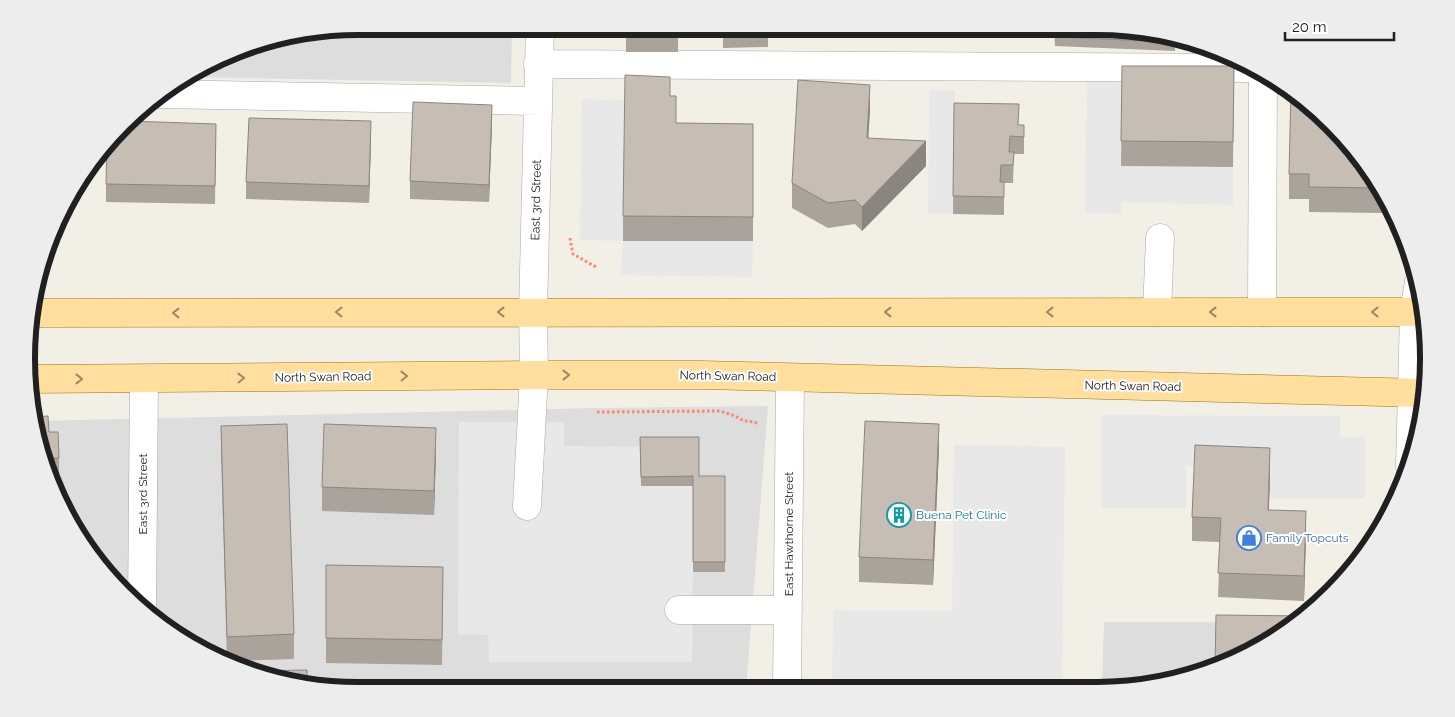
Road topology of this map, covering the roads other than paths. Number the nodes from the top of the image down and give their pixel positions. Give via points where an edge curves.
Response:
1 (540, 35) edge
2 (538, 64) junction
3 (1240, 68) edge
4 (1263, 81) edge
5 (173, 94) edge
6 (538, 101) junction
7 (1160, 238) dead end
8 (533, 312) junction
9 (1156, 312) junction
10 (1262, 312) junction
11 (1416, 312) edge
12 (38, 313) edge
13 (1419, 334) edge
14 (534, 375) junction
15 (790, 378) junction
16 (36, 379) edge
17 (144, 380) junction
18 (1418, 390) edge
19 (1418, 393) edge
20 (528, 506) dead end
21 (142, 599) edge
22 (679, 610) dead end
23 (788, 610) junction
24 (787, 682) edge

1 - 2 street, East 3rd Street
2 - 3 street
2 - 6 street, East 3rd Street
4 - 10 street
5 - 6 street
6 - 8 street, East 3rd Street
7 - 9 street
9 -> 8 main road
8 -> 12 main road
8 - 14 street, East 3rd Street
10 -> 9 main road
11 -> 10 main road
13 - 18 street
14 -> 15 main road, North Swan Road
17 -> 14 main road, North Swan Road
14 - 20 street, East 3rd Street
15 - 19 main road, North Swan Road
15 - 23 street, East Hawthorne Street
16 -> 17 main road, North Swan Road
17 - 21 street, East 3rd Street
22 - 23 street
23 - 24 street, East Hawthorne Street

